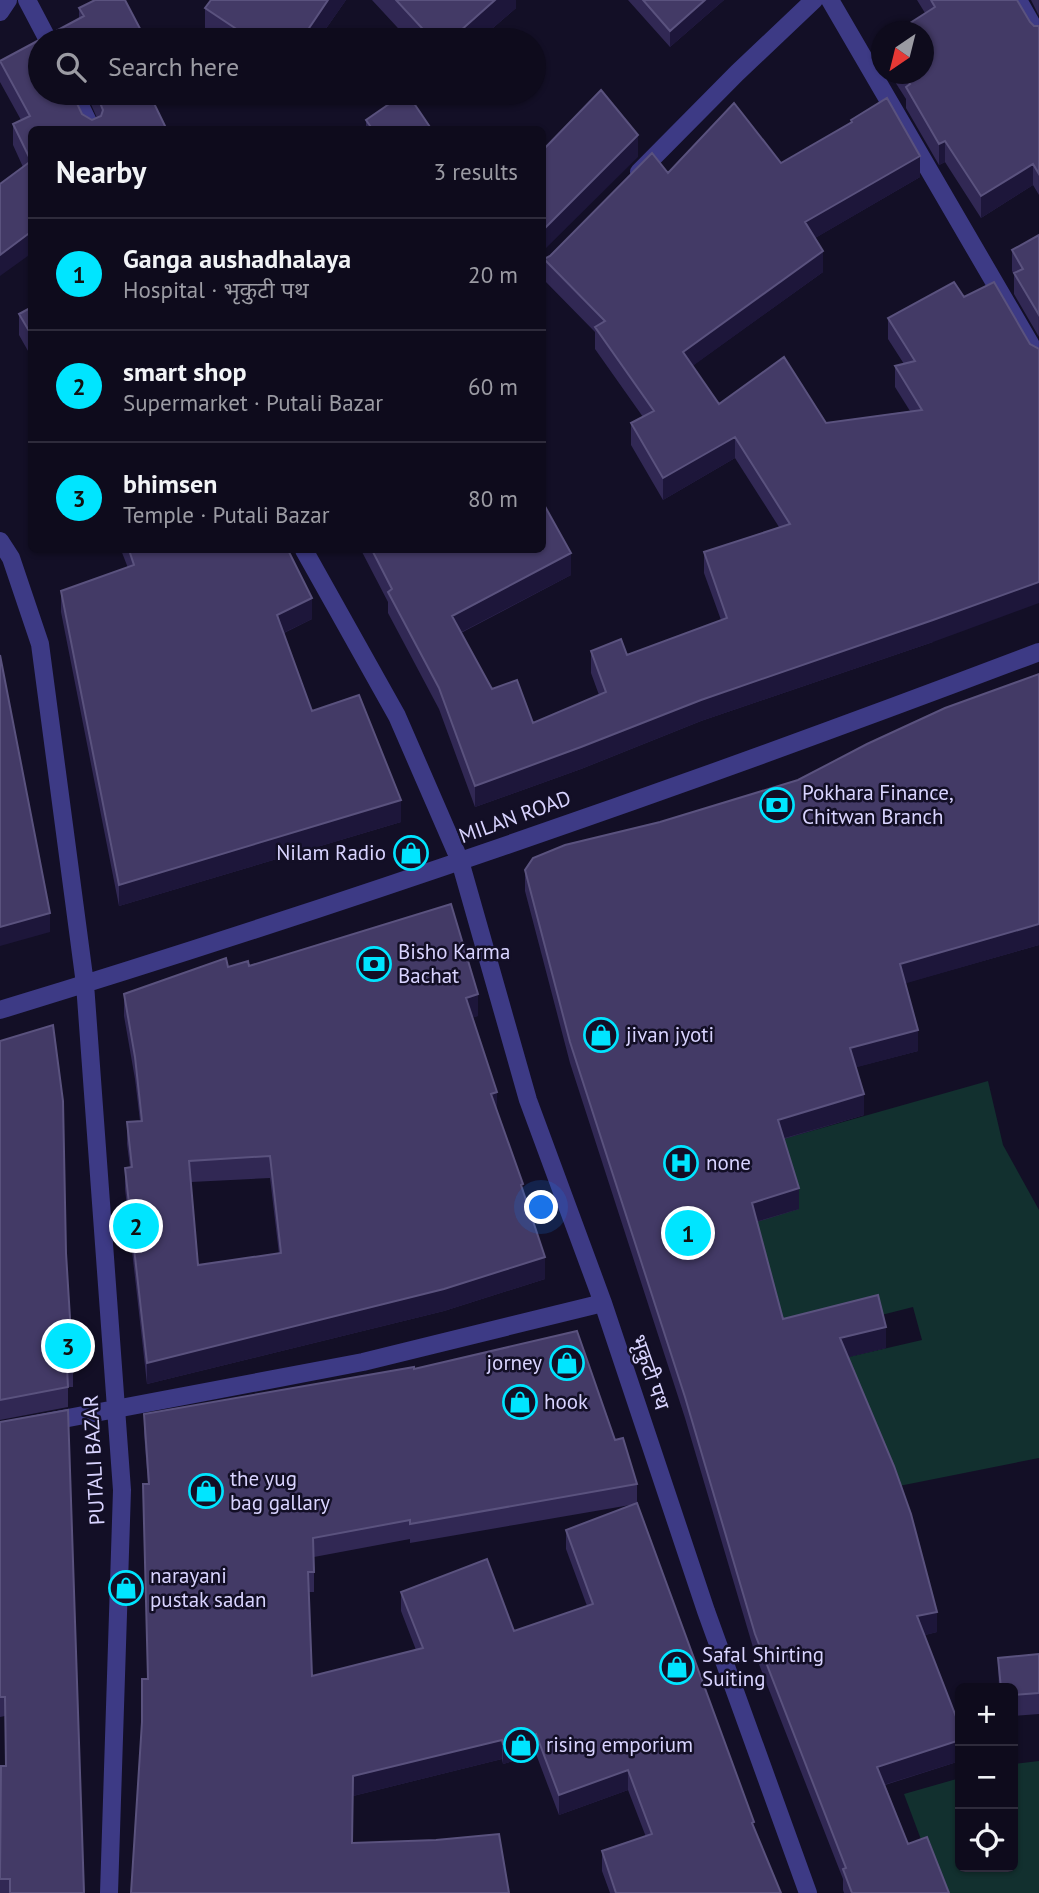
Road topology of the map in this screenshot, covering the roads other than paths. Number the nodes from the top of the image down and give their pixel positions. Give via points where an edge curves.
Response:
1 (8, 0) edge
2 (27, 0) edge
3 (814, 0) edge
4 (830, 0) edge
5 (1017, 0) edge
6 (0, 12) edge
7 (42, 28) edge
8 (1039, 37) edge
9 (80, 105) edge
10 (90, 126) edge
11 (630, 181) edge
12 (1039, 359) edge
13 (0, 541) edge
14 (306, 553) edge
15 (1039, 652) edge
16 (460, 861) junction
17 (85, 984) junction
18 (0, 1010) edge
19 (603, 1303) junction
20 (115, 1408) junction
21 (0, 1431) edge
22 (109, 1893) edge
23 (808, 1893) edge

1 - 6 street
2 - 7 street
3 - 11 street
4 - 12 street
5 - 8 street
9 - 10 street
13 - 17 street, PUTALI BAZAR via 11,558 40,644
14 - 16 street, भृकुटी पथ via 397,716
15 - 16 street, MILAN ROAD
16 - 17 street, MILAN ROAD
16 - 19 street, भृकुटी पथ via 528,1100
17 - 18 street, MILAN ROAD
17 - 20 street, PUTALI BAZAR
19 - 20 street via 363,1362
19 - 23 street, भृकुटी पथ via 706,1611
20 - 21 street
20 - 22 street, PUTALI BAZAR via 122,1490

